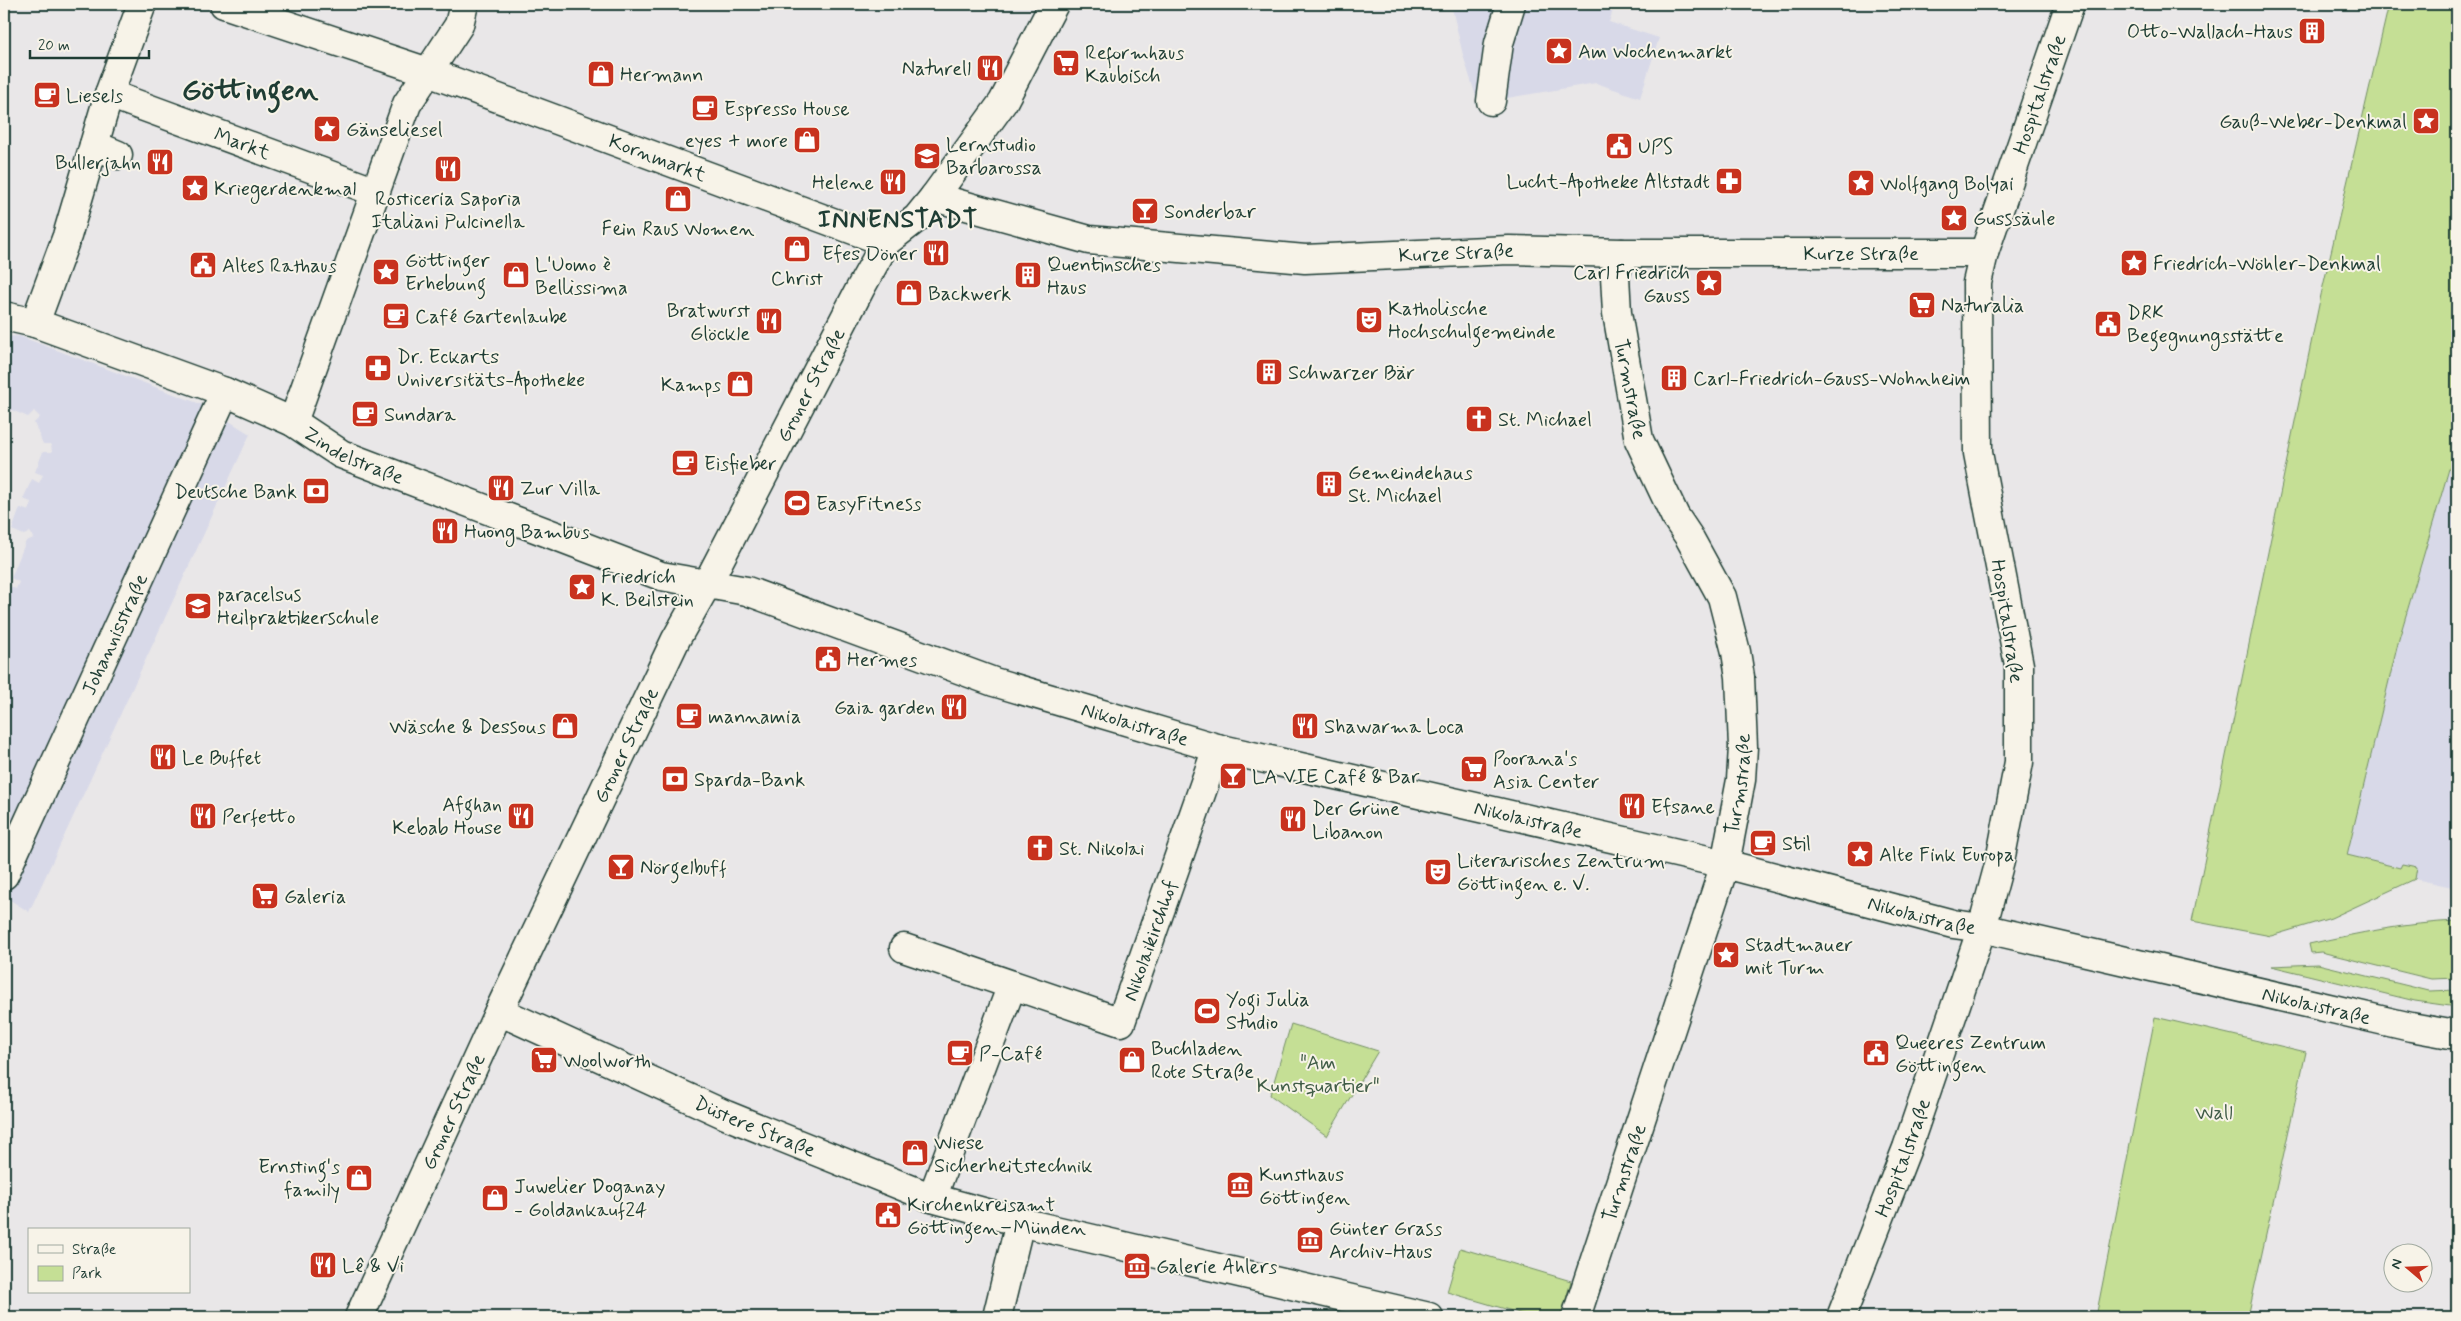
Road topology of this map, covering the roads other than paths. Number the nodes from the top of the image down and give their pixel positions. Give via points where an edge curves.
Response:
1 (142, 4) edge
2 (224, 4) edge
3 (464, 4) edge
4 (1054, 4) edge
5 (1512, 4) edge
6 (2070, 4) edge
7 (428, 72) junction
8 (108, 94) junction
9 (1491, 100) dead end
10 (376, 192) junction
11 (934, 197) junction
12 (886, 242) junction
13 (1622, 253) junction
14 (1984, 253) junction
15 (4, 316) edge
16 (35, 323) junction
17 (225, 392) junction
18 (293, 422) junction
19 (707, 584) junction
20 (1216, 748) junction
21 (11, 836) edge
22 (1725, 864) junction
23 (4, 875) edge
24 (1982, 928) junction
25 (904, 948) dead end
26 (1012, 985) junction
27 (499, 1011) junction
28 (2455, 1036) edge
29 (932, 1198) junction
30 (1020, 1222) junction
31 (359, 1317) edge
32 (997, 1317) edge
33 (1429, 1317) edge
34 (1576, 1317) edge
35 (1841, 1317) edge

1 - 8 street
2 - 7 street, Kornmarkt
3 - 7 street via 459,25
4 - 11 street, Groner Straße via 1003,102
5 - 9 street via 1499,43
6 - 14 street, Hospitalstraße
7 - 10 street via 407,104
7 - 12 street, Kornmarkt
8 - 10 street, Markt
8 - 16 street via 106,150 67,236
10 - 18 street
11 - 12 street, Groner Straße via 917,218
11 - 13 street, Kurze Straße via 1089,240 1305,259 1509,250
12 - 19 street, Groner Straße
13 - 14 street, Kurze Straße
13 - 22 street, Turmstraße via 1616,276 1617,313 1638,440 1675,516 1722,597 1736,652 1744,712 1744,747
14 - 24 street, Hospitalstraße via 1977,284 1978,453 2019,664 2019,762 2000,860
15 - 16 street, Zindelstraße
16 - 17 street, Zindelstraße
17 - 18 street, Zindelstraße
17 - 21 street, Johannisstraße
18 - 19 street, Zindelstraße via 341,454 661,576
19 - 20 street, Nikolaistraße via 747,591 994,682
19 - 27 street, Groner Straße via 676,639
20 - 22 street, Nikolaistraße
20 - 26 street, Nikolaikirchhof via 1121,1022
21 - 23 street, Johannisstraße
22 - 24 street, Nikolaistraße via 1953,924
22 - 34 street, Turmstraße
24 - 28 street, Nikolaistraße
24 - 35 street, Hospitalstraße via 1906,1148
25 - 26 street, Nikolaikirchhof
26 - 29 street
27 - 29 street, Düstere Straße via 726,1115
27 - 31 street, Groner Straße
29 - 30 street, Düstere Straße
30 - 32 street
30 - 33 street, Düstere Straße

